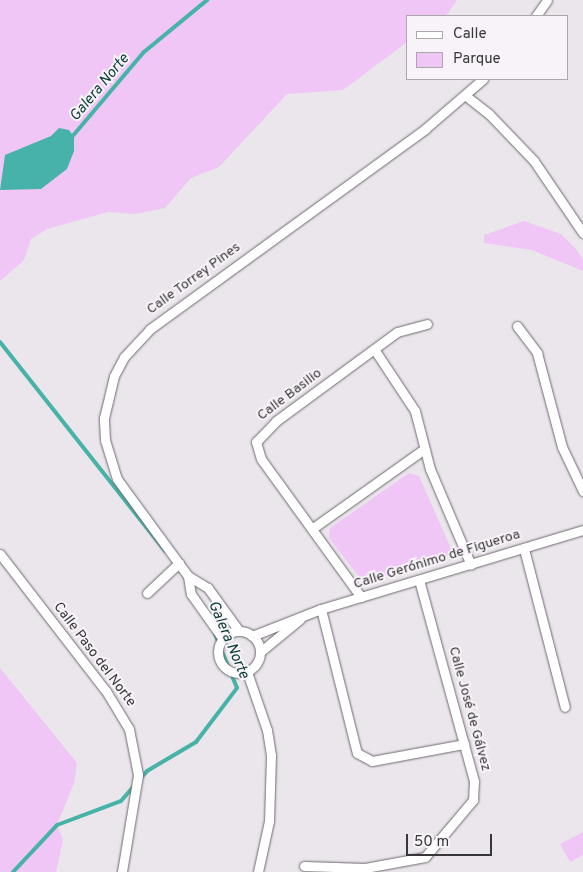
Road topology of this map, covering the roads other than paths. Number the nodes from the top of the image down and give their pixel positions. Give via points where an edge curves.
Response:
1 (547, 0) edge
2 (537, 15) edge
3 (482, 80) edge
4 (466, 96) junction
5 (583, 233) edge
6 (427, 324) dead end
7 (517, 326) dead end
8 (374, 349) junction
9 (424, 449) junction
10 (583, 491) edge
11 (313, 528) junction
12 (583, 530) edge
13 (524, 548) junction
14 (0, 554) edge
15 (179, 563) junction
16 (471, 565) junction
17 (188, 576) junction
18 (419, 580) junction
19 (147, 593) dead end
20 (362, 597) junction
21 (321, 609) junction
22 (300, 619) junction
23 (239, 631) junction
24 (252, 636) junction
25 (223, 639) junction
26 (260, 652) junction
27 (247, 672) junction
28 (565, 707) dead end
29 (464, 744) junction
30 (304, 866) dead end
31 (122, 872) edge
32 (258, 872) edge

1 - 2 street
3 - 4 street, Calle Torrey Pines
4 - 5 street via 489,114 534,161
4 - 15 street, Calle Torrey Pines via 150,329 124,357 106,403 105,440 109,460 130,500
6 - 8 street, Calle Basilio via 397,332
7 - 10 street via 537,353 562,446
8 - 9 street via 415,411
8 - 11 street, Calle Basilio via 276,421 256,442 261,459
9 - 11 street
9 - 16 street
11 - 20 street, Calle Basilio
12 - 13 street, Calle Gerónimo de Figueroa
13 - 16 street, Calle Gerónimo de Figueroa
13 - 28 street
14 - 31 street, Calle Paso del Norte via 106,691 129,729 138,775
15 - 17 street, Calle Torrey Pines
15 - 19 street
16 - 18 street, Calle Gerónimo de Figueroa
17 - 23 street, Calle Torrey Pines via 203,584
17 - 25 street, Calle Torrey Pines via 191,594
18 - 20 street, Calle Gerónimo de Figueroa
18 - 29 street, Calle José de Gálvez
20 - 21 street, Calle Gerónimo de Figueroa
21 - 22 street, Calle Gerónimo de Figueroa
21 - 29 street via 357,753 372,761
22 - 24 street, Calle Gerónimo de Figueroa via 278,623
22 - 26 street, Calle Gerónimo de Figueroa
23 - 24 street
23 - 25 street
24 - 26 street
25 - 27 street via 218,652 222,665 234,673
26 - 27 street via 256,664
27 - 32 street via 271,755 270,821
29 - 30 street, Calle José de Gálvez via 474,781 473,800 433,852 415,860 365,868

